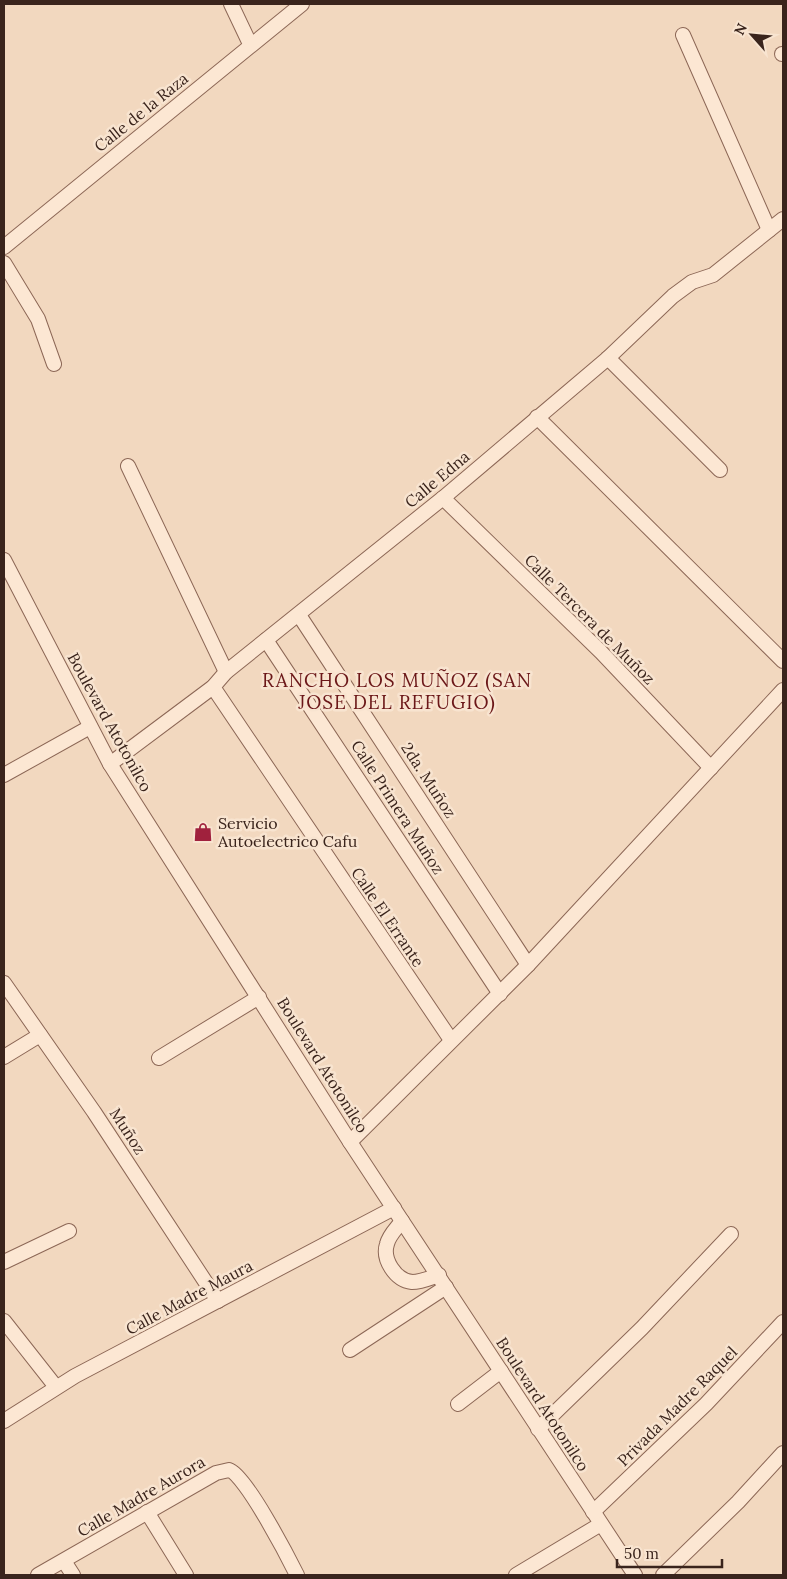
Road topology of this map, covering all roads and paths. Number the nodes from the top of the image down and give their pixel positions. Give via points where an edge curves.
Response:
1 (231, 4) edge
2 (302, 4) edge
3 (683, 35) dead end
4 (250, 44) junction
5 (783, 218) edge
6 (769, 230) junction
7 (4, 247) edge
8 (4, 263) edge
9 (608, 358) junction
10 (54, 364) dead end
11 (537, 417) junction
12 (128, 466) dead end
13 (720, 470) dead end
14 (442, 498) junction
15 (4, 564) edge
16 (299, 615) junction
17 (266, 640) junction
18 (783, 661) edge
19 (226, 672) junction
20 (214, 687) junction
21 (783, 690) edge
22 (90, 727) junction
23 (110, 764) junction
24 (711, 768) junction
25 (4, 775) edge
26 (528, 965) junction
27 (4, 983) edge
28 (500, 994) junction
29 (259, 997) junction
30 (40, 1035) junction
31 (451, 1040) junction
32 (4, 1057) edge
33 (159, 1058) dead end
34 (350, 1142) junction
35 (394, 1208) junction
36 (402, 1221) junction
37 (69, 1231) dead end
38 (731, 1234) dead end
39 (4, 1262) edge
40 (443, 1281) junction
41 (218, 1301) junction
42 (4, 1320) edge
43 (783, 1322) edge
44 (350, 1350) dead end
45 (501, 1371) junction
46 (56, 1387) junction
47 (458, 1404) dead end
48 (4, 1421) edge
49 (538, 1429) junction
50 (783, 1453) edge
51 (147, 1512) junction
52 (597, 1518) junction
53 (64, 1561) junction
54 (38, 1575) edge
55 (73, 1575) edge
56 (186, 1575) edge
57 (297, 1575) edge
58 (516, 1575) edge
59 (635, 1575) edge
60 (663, 1575) edge

1 - 4 street
2 - 4 street, Calle de la Raza
3 - 6 street
4 - 7 street, Calle de la Raza
5 - 6 street, Calle Edna
6 - 9 street, Calle Edna via 713,275 692,282 673,296
8 - 10 street via 38,318
9 - 11 street, Calle Edna
9 - 13 street
11 - 14 street, Calle Edna
11 - 18 street
12 - 19 street
14 - 16 street, Calle Edna
14 - 24 street, Calle Tercera de Muñoz via 600,652
15 - 22 street, Boulevard Atotonilco
16 - 17 street, Calle Edna
16 - 26 street, 2da. Muñoz
17 - 19 street, Calle Edna
17 - 28 street, Calle Primera Muñoz
19 - 20 street, Calle Edna
20 - 23 street, Calle Edna
20 - 31 street, Calle El Errante
21 - 24 street
22 - 23 street, Boulevard Atotonilco
22 - 25 street
23 - 29 street, Boulevard Atotonilco
24 - 26 street
26 - 28 street
27 - 30 street, Muñoz
28 - 31 street
29 - 33 street
29 - 34 street, Boulevard Atotonilco
30 - 32 street
30 - 41 street, Muñoz
31 - 34 street
34 - 35 street, Boulevard Atotonilco
35 - 36 street, Boulevard Atotonilco
35 - 41 street, Calle Madre Maura
36 - 40 street, Boulevard Atotonilco
36 - 40 street via 387,1241 385,1250 390,1266 408,1281
37 - 39 street
38 - 49 street via 642,1328
40 - 44 street
40 - 45 street, Boulevard Atotonilco
41 - 46 street, Calle Madre Maura
42 - 46 street
43 - 52 street, Privada Madre Raquel
45 - 47 street
45 - 49 street, Boulevard Atotonilco
46 - 48 street, Calle Madre Maura
49 - 52 street, Boulevard Atotonilco
50 - 60 street
51 - 53 street, Calle Madre Aurora
51 - 56 street
51 - 57 street, Calle Madre Aurora via 216,1473 234,1471 249,1489
52 - 58 street, Privada Madre Raquel
52 - 59 street, Boulevard Atotonilco
53 - 54 street, Calle Madre Aurora
53 - 55 street

